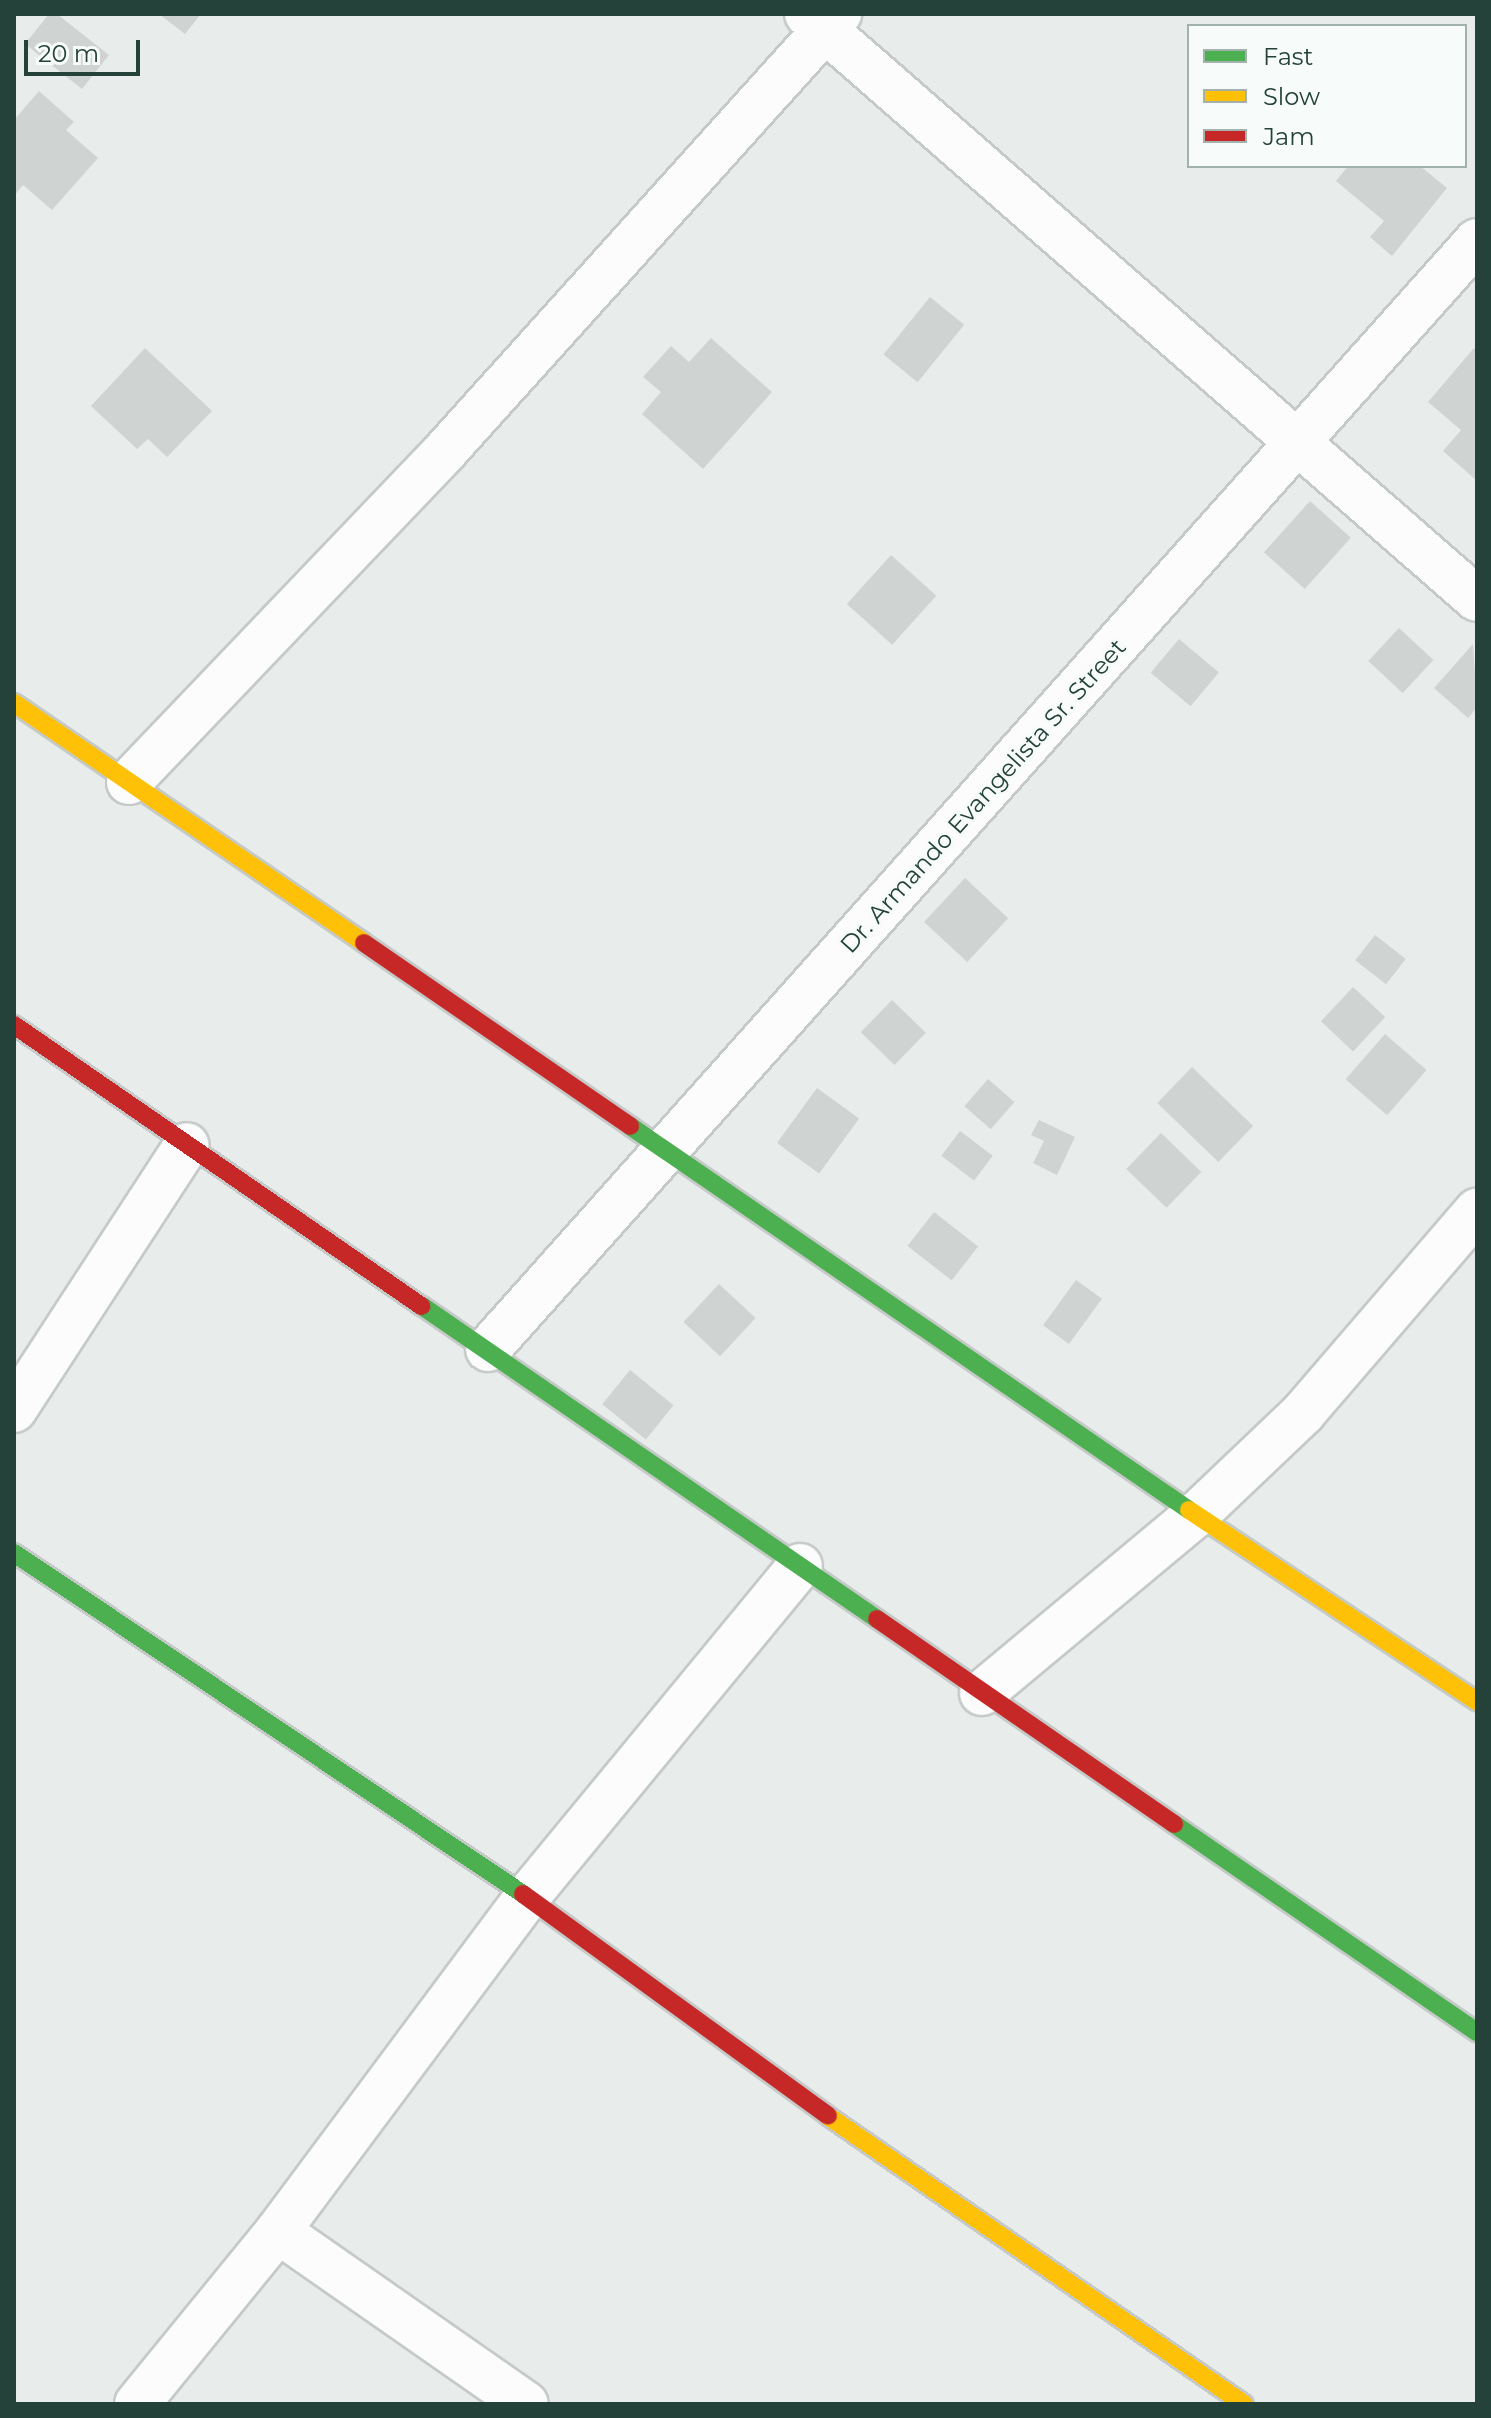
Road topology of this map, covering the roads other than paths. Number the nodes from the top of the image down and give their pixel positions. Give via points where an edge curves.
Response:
1 (824, 19) edge
2 (1477, 241) edge
3 (1301, 442) junction
4 (1477, 599) edge
5 (14, 703) edge
6 (129, 782) junction
7 (14, 1025) edge
8 (187, 1145) junction
9 (666, 1150) junction
10 (1477, 1211) edge
11 (488, 1349) junction
12 (14, 1410) edge
13 (1196, 1515) junction
14 (14, 1553) edge
15 (800, 1566) junction
16 (982, 1693) junction
17 (1477, 1701) edge
18 (527, 1897) junction
19 (1477, 2032) edge
20 (278, 2231) junction
21 (137, 2404) edge
22 (526, 2404) edge
23 (1244, 2404) edge

1 - 3 street
1 - 6 street via 447,449
2 - 3 street, Dr. Armando Evangelista Sr. Street
3 - 4 street
3 - 9 street, Dr. Armando Evangelista Sr. Street
5 - 6 street
6 - 9 street
7 - 8 street
8 - 11 street
8 - 12 street
9 - 11 street, Dr. Armando Evangelista Sr. Street
9 - 13 street
10 - 13 street via 1303,1413
11 - 15 street
13 - 16 street
13 - 17 street
14 - 18 street
15 - 16 street
15 - 18 street
16 - 19 street
18 - 20 street
18 - 23 street via 846,2129
20 - 21 street
20 - 22 street

